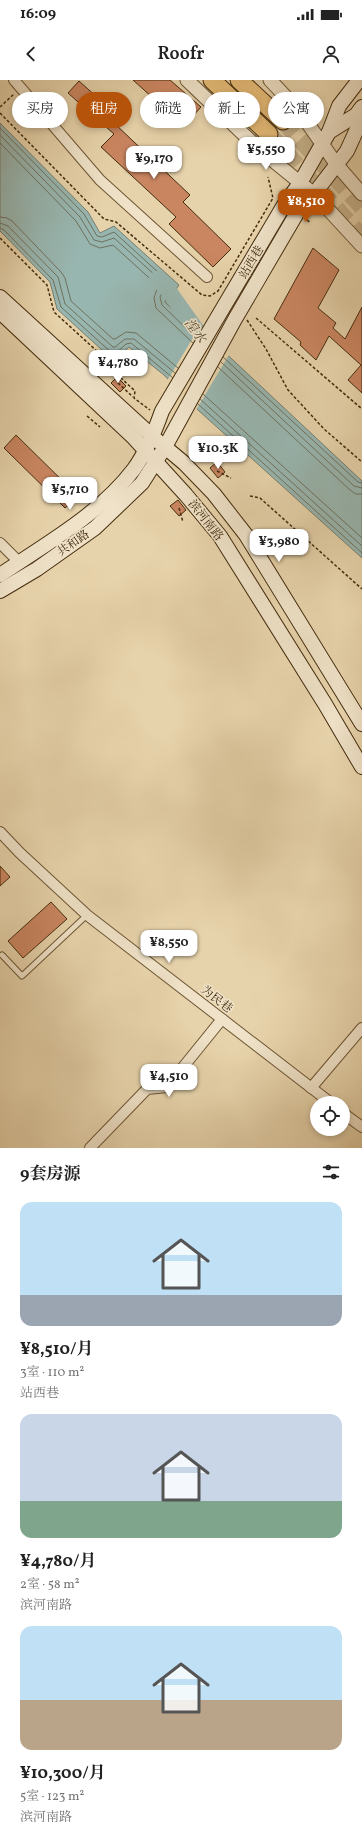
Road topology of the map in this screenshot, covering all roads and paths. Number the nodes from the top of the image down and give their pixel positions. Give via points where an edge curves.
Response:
1 (14, 80) edge
2 (187, 80) edge
3 (212, 80) edge
4 (239, 80) edge
5 (270, 80) edge
6 (359, 80) edge
7 (8, 99) dead end
8 (0, 107) edge
9 (268, 107) edge
10 (360, 115) edge
11 (329, 132) junction
12 (269, 134) tunnel mouth
13 (362, 141) edge
14 (322, 144) junction
15 (347, 151) junction
16 (337, 165) junction
17 (300, 183) junction
18 (314, 194) junction
19 (362, 194) edge
20 (0, 238) edge
21 (362, 246) edge
22 (207, 277) dead end
23 (0, 296) edge
24 (0, 312) edge
25 (256, 318) dead end
26 (241, 319) junction
27 (118, 384) dead end
28 (134, 398) junction
29 (362, 409) edge
30 (156, 411) junction
31 (87, 416) dead end
32 (176, 424) joint
33 (100, 427) dead end
34 (153, 437) junction
35 (165, 447) junction
36 (145, 450) junction
37 (362, 458) edge
38 (156, 461) junction
39 (361, 461) edge
40 (217, 471) dead end
41 (231, 478) dead end
42 (250, 496) dead end
43 (179, 508) dead end
44 (183, 522) dead end
45 (0, 543) edge
46 (20, 562) junction
47 (0, 575) edge
48 (362, 589) edge
49 (0, 592) edge
50 (362, 724) edge
51 (362, 767) edge
52 (0, 832) edge
53 (87, 915) junction
54 (2, 955) dead end
55 (222, 1019) junction
56 (362, 1028) edge
57 (311, 1088) junction
58 (322, 1096) edge
59 (350, 1118) edge
60 (362, 1127) edge
61 (90, 1148) edge

1 - 22 street via 100,180
2 - 17 street via 260,150
3 - 12 highway
4 - 9 highway
5 - 14 street via 299,111
6 - 11 main road, 站西巷 via 339,106
7 - 8 path
10 - 11 main road, 站西巷
10 - 15 main road, 站西巷
11 - 14 main road, 站西巷
13 - 15 main road, 站西巷
14 - 16 street
14 - 17 main road, 站西巷
15 - 16 main road, 站西巷
16 - 18 main road, 站西巷
16 - 19 street
17 - 18 street
17 - 30 main road, 站西巷
18 - 21 street
18 - 26 main road, 站西巷 via 297,213
20 - 28 path via 47,285 54,312 110,364 109,367 135,392
23 - 34 main road, 滨河南路
24 - 36 main road, 滨河南路
25 - 29 path
26 - 32 main road, 站西巷
26 - 39 path via 266,349 288,390 324,429
27 - 28 path
28 - 30 path
30 - 34 main road, 共和路
31 - 33 path
32 - 35 main road, 共和路
34 - 35 main road, 滨河南路
34 - 36 main road, 共和路
35 - 38 main road, 共和路
35 - 50 main road, 滨河南路 via 209,489 246,535
36 - 38 main road, 滨河南路
36 - 46 main road, 共和路 via 122,484 96,508
37 - 39 path
38 - 49 main road, 共和路 via 142,483 95,528
38 - 51 main road, 滨河南路 via 220,536
40 - 41 path
42 - 48 path via 260,498
43 - 44 path
45 - 46 street
46 - 47 main road, 共和路
52 - 53 street, 为民巷
53 - 54 lane via 22,976
53 - 55 street, 为民巷
55 - 57 street, 为民巷
55 - 61 street via 167,1087 146,1089
56 - 57 street
57 - 58 street, 为民巷
59 - 60 street

